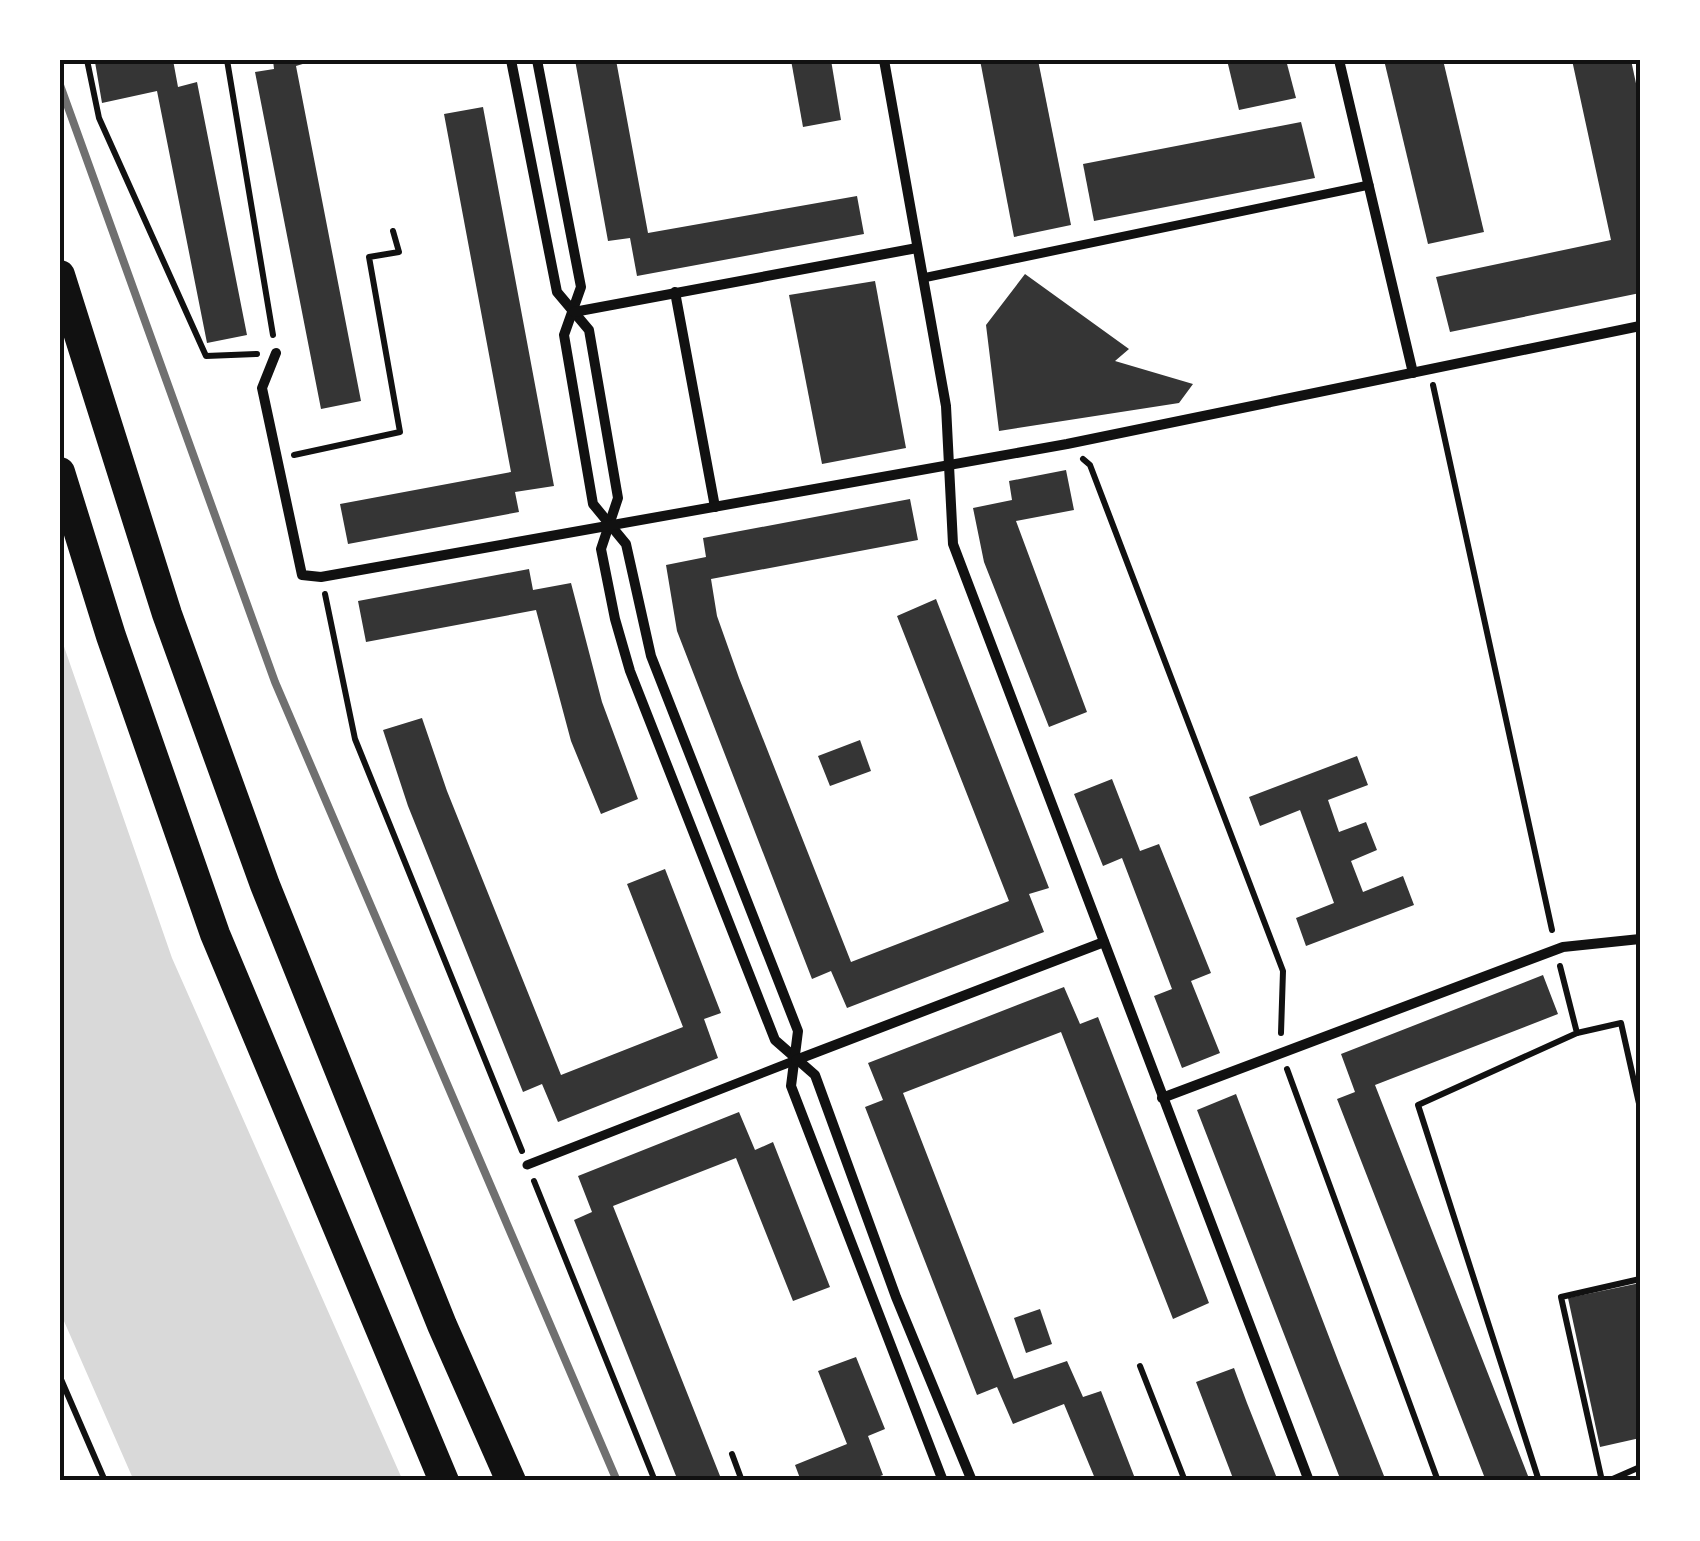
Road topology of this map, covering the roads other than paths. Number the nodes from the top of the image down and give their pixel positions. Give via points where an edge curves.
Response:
1 (511, 60) edge
2 (537, 60) edge
3 (884, 60) edge
4 (1339, 60) edge
5 (1369, 185) junction
6 (918, 248) junction
7 (60, 275) edge
8 (923, 278) junction
9 (676, 292) junction
10 (574, 312) junction
11 (1640, 326) edge
12 (276, 353) road end
13 (1413, 373) junction
14 (949, 465) junction
15 (60, 472) edge
16 (715, 507) junction
17 (610, 524) junction
18 (1640, 940) edge
19 (1104, 942) junction
20 (796, 1060) junction
21 (1162, 1098) junction
22 (528, 1165) road end
23 (444, 1481) edge
24 (511, 1481) edge
25 (943, 1481) edge
26 (972, 1481) edge
27 (1309, 1481) edge

1 - 10 street via 556,292
2 - 10 street via 581,287
3 - 6 street
4 - 5 street
5 - 8 street
5 - 13 street
6 - 8 street
6 - 9 street
7 - 24 highway via 166,614 266,886
8 - 14 street via 946,406
9 - 10 street
9 - 16 street
10 - 17 street via 589,330 618,498
10 - 17 street via 564,335 593,504
11 - 13 street
12 - 17 street via 262,388 302,575 321,577
13 - 14 street
14 - 16 street
14 - 19 street via 952,544
15 - 23 highway via 215,934
16 - 17 street
17 - 20 street via 626,544 651,656 798,1032
17 - 20 street via 601,549 645,716 774,1040
18 - 21 street via 1556,950
19 - 20 street
19 - 21 street
20 - 22 street
20 - 25 street via 792,1086
20 - 26 street via 814,1075
21 - 27 street

